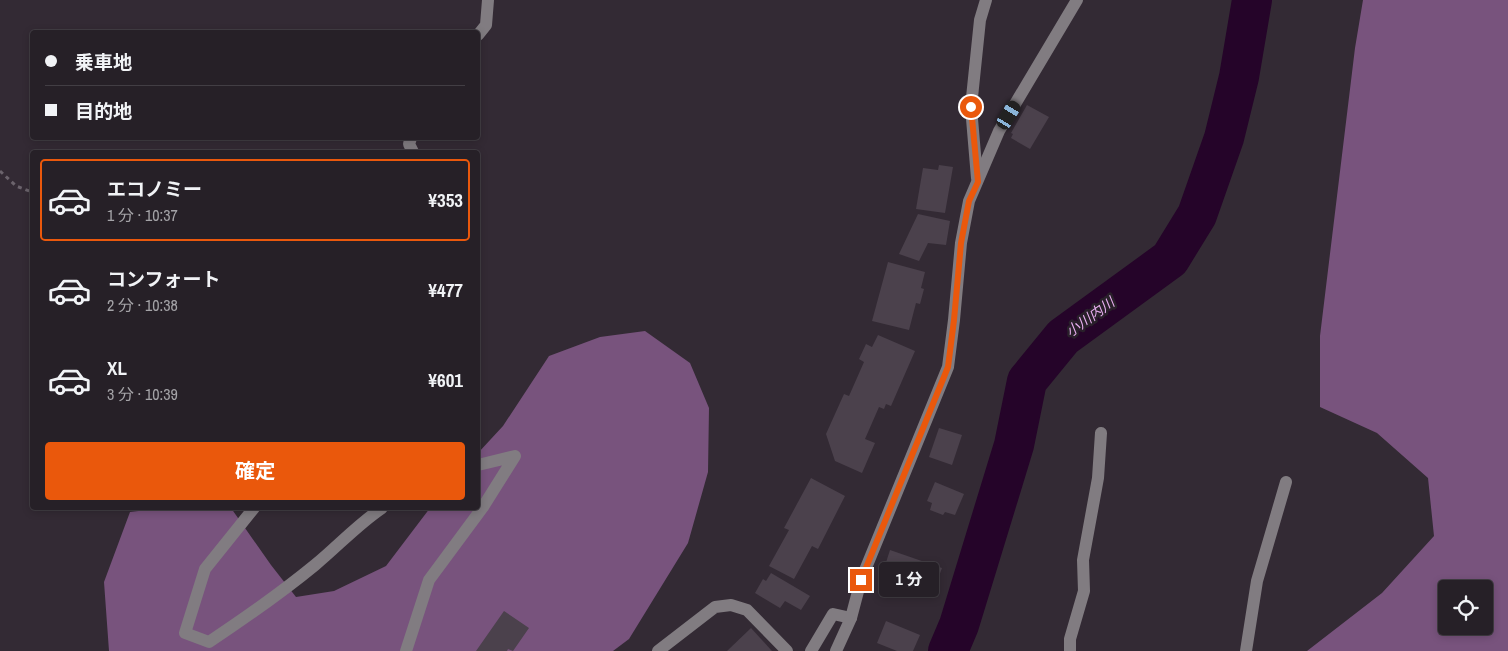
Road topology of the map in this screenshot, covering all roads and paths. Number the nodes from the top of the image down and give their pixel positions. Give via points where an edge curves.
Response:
1 (488, 0) edge
2 (986, 0) edge
3 (1077, 0) edge
4 (480, 32) edge
5 (0, 170) edge
6 (978, 182) junction
7 (30, 191) edge
8 (1101, 433) dead end
9 (480, 465) edge
10 (1286, 482) dead end
11 (252, 510) edge
12 (379, 510) edge
13 (851, 618) junction
14 (406, 651) edge
15 (658, 651) edge
16 (787, 651) edge
17 (811, 651) edge
18 (836, 651) edge
19 (1070, 651) edge
20 (1246, 651) edge

1 - 4 street via 486,25
2 - 6 street via 980,20 971,107
3 - 6 street via 999,132
5 - 7 path via 16,186
6 - 13 street via 969,201 961,243 948,367 861,580
8 - 19 street via 1098,478 1083,560 1084,591 1070,639
9 - 14 street via 515,456 429,580
10 - 20 street via 1257,580
11 - 12 street via 205,569 185,633 209,642 301,576
13 - 17 street via 833,614
13 - 18 street
15 - 16 street via 714,607 730,605 747,610

